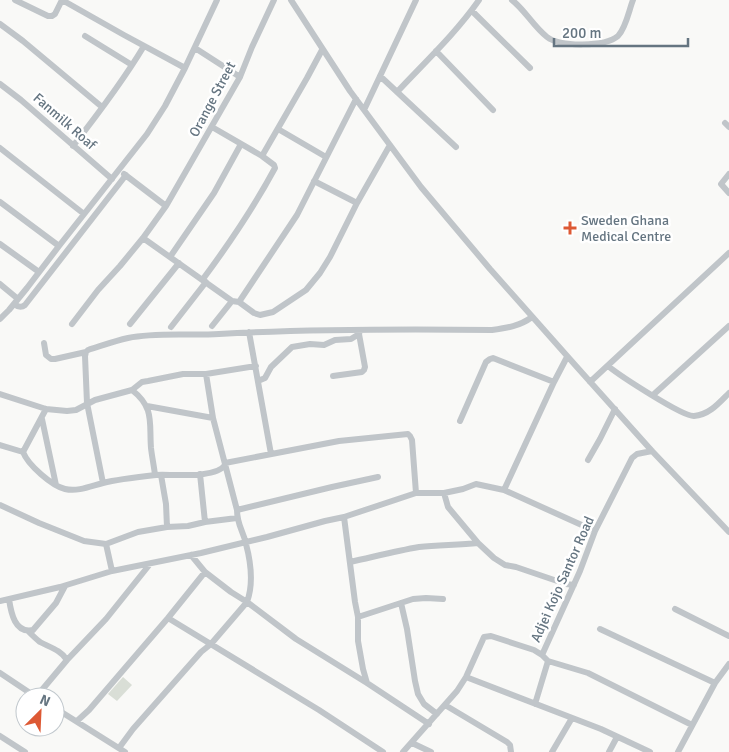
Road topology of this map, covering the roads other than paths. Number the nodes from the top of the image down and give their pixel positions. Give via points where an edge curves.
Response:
1 (15, 0) edge
2 (62, 0) edge
3 (217, 0) edge
4 (274, 0) edge
5 (291, 0) edge
6 (416, 0) edge
7 (479, 0) edge
8 (512, 0) edge
9 (633, 0) edge
10 (472, 11) junction
11 (0, 24) edge
12 (85, 36) dead end
13 (144, 46) junction
14 (195, 48) junction
15 (322, 50) junction
16 (436, 51) junction
17 (132, 66) junction
18 (185, 68) junction
19 (530, 68) dead end
20 (380, 76) junction
21 (240, 77) junction
22 (0, 84) edge
23 (397, 92) junction
24 (356, 99) junction
25 (102, 107) junction
26 (364, 110) junction
27 (493, 110) dead end
28 (212, 127) junction
29 (278, 129) junction
30 (241, 144) junction
31 (390, 145) junction
32 (73, 146) junction
33 (456, 147) dead end
34 (1, 152) edge
35 (262, 156) junction
36 (326, 157) junction
37 (119, 170) junction
38 (729, 174) edge
39 (126, 175) junction
40 (112, 179) junction
41 (314, 181) junction
42 (729, 193) edge
43 (0, 202) edge
44 (357, 203) junction
45 (166, 206) junction
46 (84, 214) junction
47 (143, 238) junction
48 (0, 244) edge
49 (59, 246) junction
50 (729, 253) edge
51 (170, 257) junction
52 (179, 263) junction
53 (39, 272) junction
54 (205, 281) junction
55 (0, 284) edge
56 (16, 302) junction
57 (235, 302) junction
58 (532, 317) junction
59 (0, 320) edge
60 (72, 324) dead end
61 (130, 324) dead end
62 (212, 326) dead end
63 (729, 326) edge
64 (171, 327) dead end
65 (359, 331) junction
66 (249, 332) junction
67 (44, 342) dead end
68 (86, 352) junction
69 (567, 357) junction
70 (256, 366) junction
71 (608, 366) junction
72 (206, 374) junction
73 (333, 376) dead end
74 (258, 381) junction
75 (554, 382) junction
76 (590, 382) junction
77 (132, 390) junction
78 (729, 393) edge
79 (0, 394) edge
80 (653, 395) junction
81 (87, 403) junction
82 (148, 406) junction
83 (615, 409) junction
84 (46, 410) junction
85 (213, 418) junction
86 (42, 419) junction
87 (460, 420) dead end
88 (0, 445) edge
89 (652, 451) junction
90 (23, 452) junction
91 (271, 454) junction
92 (588, 460) dead end
93 (225, 464) junction
94 (200, 474) junction
95 (158, 475) junction
96 (378, 477) dead end
97 (104, 483) junction
98 (56, 485) junction
99 (504, 490) junction
100 (416, 493) junction
101 (444, 493) junction
102 (0, 505) edge
103 (237, 510) junction
104 (344, 517) junction
105 (237, 518) junction
106 (205, 522) junction
107 (167, 527) junction
108 (595, 531) junction
109 (729, 532) edge
110 (246, 542) junction
111 (478, 543) junction
112 (106, 544) junction
113 (191, 555) junction
114 (350, 562) junction
115 (150, 564) junction
116 (112, 572) junction
117 (205, 572) junction
118 (574, 585) junction
119 (65, 586) junction
120 (8, 599) junction
121 (443, 600) dead end
122 (0, 601) edge
123 (247, 602) junction
124 (401, 603) junction
125 (675, 609) dead end
126 (358, 617) junction
127 (168, 618) junction
128 (600, 629) dead end
129 (28, 631) junction
130 (729, 636) edge
131 (211, 644) junction
132 (542, 654) junction
133 (67, 660) junction
134 (548, 660) junction
135 (729, 664) edge
136 (0, 673) edge
137 (466, 677) junction
138 (367, 683) junction
139 (715, 683) junction
140 (535, 704) junction
141 (445, 705) junction
142 (65, 714) edge
143 (437, 714) junction
144 (572, 718) junction
145 (77, 721) junction
146 (429, 724) junction
147 (692, 725) junction
148 (0, 736) edge
149 (617, 737) junction
150 (412, 743) junction
151 (119, 748) junction
152 (25, 752) edge
153 (125, 752) edge
154 (383, 752) edge
155 (403, 752) edge
156 (431, 752) edge
157 (511, 752) edge
158 (552, 752) edge
159 (609, 752) edge
160 (650, 752) edge
161 (678, 752) edge

1 - 2 street via 48,16 54,14
2 - 13 street
3 - 14 street
4 - 21 street, Orange Street
5 - 15 street
6 - 20 street
7 - 10 street
8 - 9 street via 553,41 585,44 617,37
10 - 16 street
10 - 19 street
11 - 25 street
12 - 17 street
13 - 17 street
13 - 18 street
14 - 18 street
14 - 21 street
15 - 24 street
15 - 29 street
16 - 23 street
16 - 27 street
17 - 25 street
18 - 37 street via 156,121
20 - 23 street
20 - 26 street
21 - 28 street, Orange Street
22 - 32 street, Fanmilk Roaf
23 - 33 street
24 - 26 street
24 - 36 street
25 - 32 street
26 - 31 street
28 - 30 street
28 - 45 street, Orange Street
29 - 35 street
29 - 36 street
30 - 35 street
30 - 51 street via 214,193
31 - 44 street
31 - 58 street via 421,187
32 - 40 street, Fanmilk Roaf
34 - 46 street
35 - 54 street via 275,168
36 - 41 street
37 - 39 street
37 - 40 street
38 - 42 street via 721,184
39 - 45 street
39 - 56 street via 26,305 20,307
40 - 46 street
41 - 44 street
41 - 57 street via 297,215
43 - 49 street
44 - 57 street via 330,257 306,290 273,312 260,315
45 - 47 street, Orange Street
46 - 49 street
47 - 51 street
47 - 60 street, Orange Street
48 - 53 street
49 - 53 street
50 - 71 street
51 - 52 street
52 - 54 street
52 - 61 street
53 - 56 street
54 - 57 street
54 - 64 street
55 - 56 street
56 - 59 street
57 - 62 street
58 - 65 street via 520,325 492,330
58 - 69 street
63 - 80 street
65 - 66 street
65 - 73 street via 364,370
65 - 74 street via 351,339 292,347 271,367 265,378
66 - 68 street via 129,338
66 - 70 street
67 - 68 street via 46,355 51,359
68 - 81 street
69 - 75 street
69 - 76 street
70 - 72 street
70 - 74 street
71 - 76 street
71 - 80 street
72 - 77 street via 183,374 142,382
72 - 85 street
74 - 91 street
75 - 87 street via 490,359
75 - 99 street
76 - 83 street
77 - 81 street
77 - 82 street
78 - 80 street via 712,410 692,416
79 - 84 street
81 - 84 street via 76,410
81 - 97 street
82 - 85 street
82 - 95 street via 151,447
83 - 89 street
83 - 92 street
84 - 86 street
85 - 93 street
86 - 90 street
86 - 98 street
88 - 90 street
89 - 108 street, Adjei Kojo Santor Road via 632,458
89 - 109 street
90 - 98 street via 25,458
91 - 93 street
91 - 100 street via 339,441 408,434 412,440
93 - 94 street via 218,472
93 - 103 street
94 - 95 street
94 - 106 street
95 - 97 street
95 - 107 street
96 - 103 street
97 - 98 street via 73,490
99 - 101 street via 476,484
99 - 108 street
100 - 101 street
100 - 104 street
101 - 111 street via 448,506
102 - 112 street via 64,534
103 - 105 street
104 - 110 street
104 - 114 street
105 - 106 street
105 - 110 street
106 - 107 street
107 - 112 street via 138,532
108 - 118 street, Adjei Kojo Santor Road
110 - 113 street
110 - 123 street via 252,577
111 - 114 street via 418,548
111 - 118 street via 505,565
112 - 116 street
113 - 115 street
113 - 117 street
114 - 126 street
115 - 116 street
115 - 133 street via 106,619
116 - 119 street
117 - 123 street
117 - 127 street
118 - 132 street, Adjei Kojo Santor Road
119 - 120 street
119 - 129 street via 56,604 33,630
120 - 122 street
120 - 129 street via 15,623
121 - 124 street via 426,598
123 - 131 street
123 - 138 street via 296,639
124 - 126 street
124 - 143 street via 418,694 424,704
125 - 130 street
126 - 138 street via 358,641
127 - 131 street
127 - 145 street
128 - 139 street
129 - 133 street
131 - 151 street
131 - 154 street
132 - 134 street
132 - 137 street, Adjei Kojo Santor Road via 491,636 484,637
133 - 136 street via 36,697
134 - 140 street
134 - 147 street via 588,673
135 - 139 street
137 - 140 street
137 - 141 street, Adjei Kojo Santor Road
138 - 146 street
139 - 147 street
140 - 144 street
141 - 143 street, Adjei Kojo Santor Road
141 - 157 street via 507,742
142 - 145 street
143 - 146 street, Adjei Kojo Santor Road
144 - 149 street
144 - 158 street
145 - 151 street
146 - 150 street, Adjei Kojo Santor Road
147 - 161 street
148 - 152 street
149 - 159 street
149 - 160 street
150 - 155 street, Adjei Kojo Santor Road
150 - 156 street
151 - 153 street

